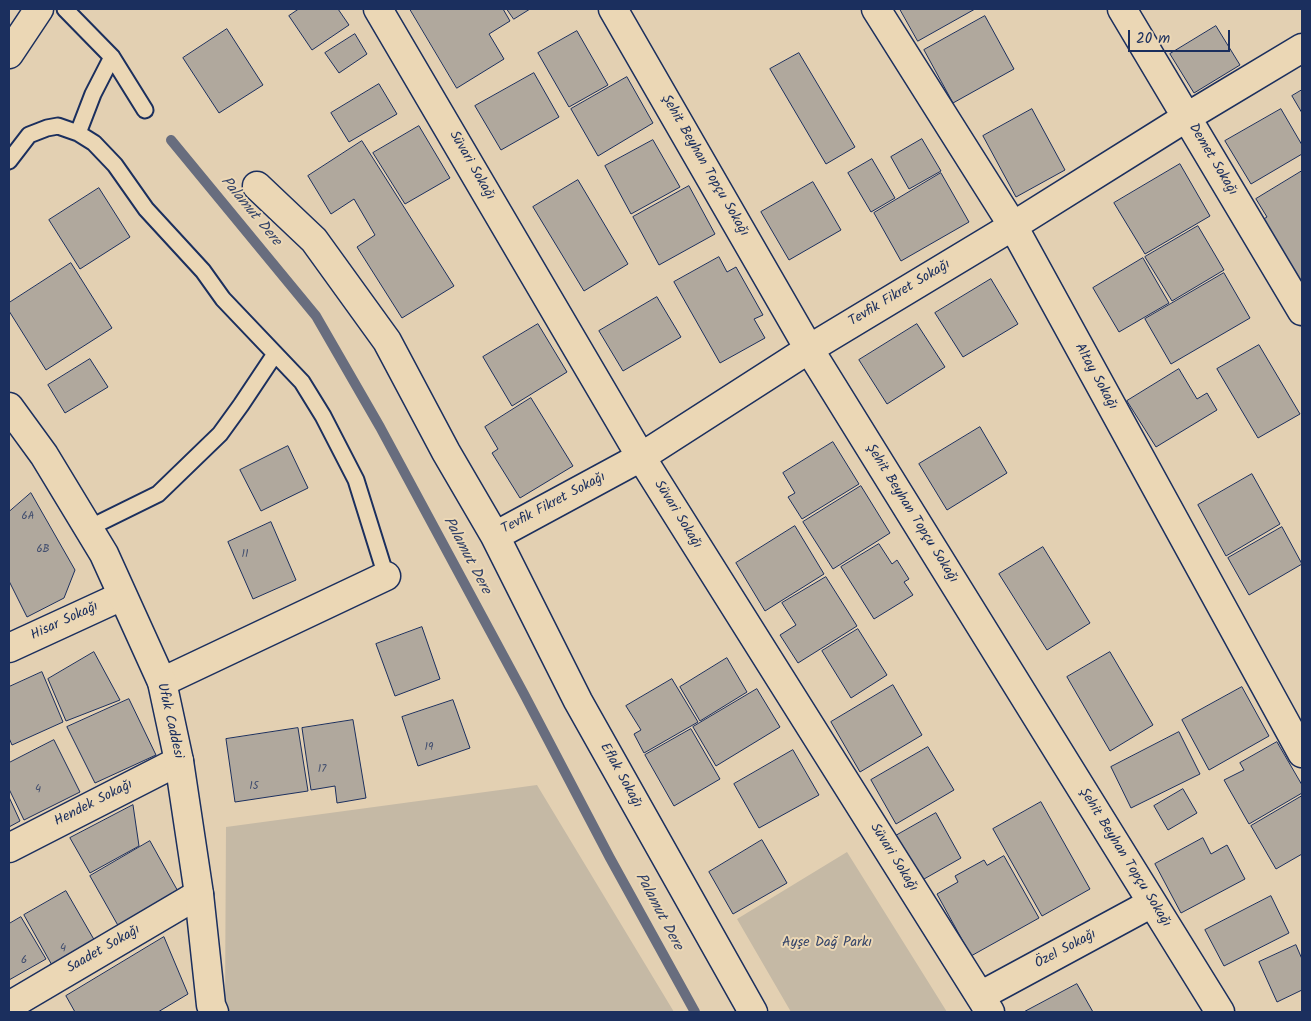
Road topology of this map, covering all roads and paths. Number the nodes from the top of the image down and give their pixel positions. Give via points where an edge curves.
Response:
1 (39, 9) edge
2 (65, 9) edge
3 (378, 9) edge
4 (613, 9) edge
5 (876, 9) edge
6 (1122, 9) edge
7 (1302, 48) edge
8 (9, 54) edge
9 (112, 57) junction
10 (145, 110) dead end
11 (1187, 117) junction
12 (78, 133) junction
13 (9, 161) edge
14 (257, 186) dead end
15 (1013, 226) junction
16 (1302, 311) edge
17 (809, 350) junction
18 (275, 354) junction
19 (9, 407) edge
20 (641, 457) junction
21 (88, 528) junction
22 (495, 536) junction
23 (386, 576) joint
24 (122, 596) junction
25 (9, 648) edge
26 (162, 682) junction
27 (1302, 753) edge
28 (179, 761) junction
29 (9, 848) edge
30 (199, 894) junction
31 (1152, 903) junction
32 (985, 1004) edge
33 (9, 1006) edge
34 (214, 1012) edge
35 (753, 1012) edge
36 (1220, 1012) edge

1 - 8 street
2 - 9 lane
3 - 20 street, Süvari Sokağı
4 - 17 street, Şehit Beyhan Topçu Sokağı
5 - 15 street, Altay Sokağı
6 - 11 street, Demet Sokağı
7 - 11 street, Tevfik Fikret Sokağı
9 - 10 lane
9 - 12 lane
11 - 15 street, Tevfik Fikret Sokağı
11 - 16 street, Demet Sokağı
12 - 13 lane via 58,126 29,135
12 - 18 lane via 94,143 115,165 146,209
14 - 22 street, Eflak Sokağı via 314,240 387,341
15 - 17 street, Tevfik Fikret Sokağı
15 - 27 street, Altay Sokağı
17 - 20 street, Tevfik Fikret Sokağı
17 - 31 street, Şehit Beyhan Topçu Sokağı
18 - 21 lane via 220,434 176,478 158,494
18 - 23 lane via 306,388 356,480
19 - 21 street, Ufuk Caddesi via 44,455
20 - 22 street, Tevfik Fikret Sokağı
20 - 32 street, Süvari Sokağı
21 - 24 street, Ufuk Caddesi via 104,554
22 - 35 street, Eflak Sokağı via 578,702
23 - 26 street
24 - 25 street, Hisar Sokağı
24 - 26 street, Ufuk Caddesi
26 - 28 street, Ufuk Caddesi
28 - 29 street, Hendek Sokağı
28 - 30 street, Ufuk Caddesi
30 - 33 street, Saadet Sokağı
30 - 34 street, Ufuk Caddesi
31 - 32 street, Özel Sokağı
31 - 36 street, Şehit Beyhan Topçu Sokağı

